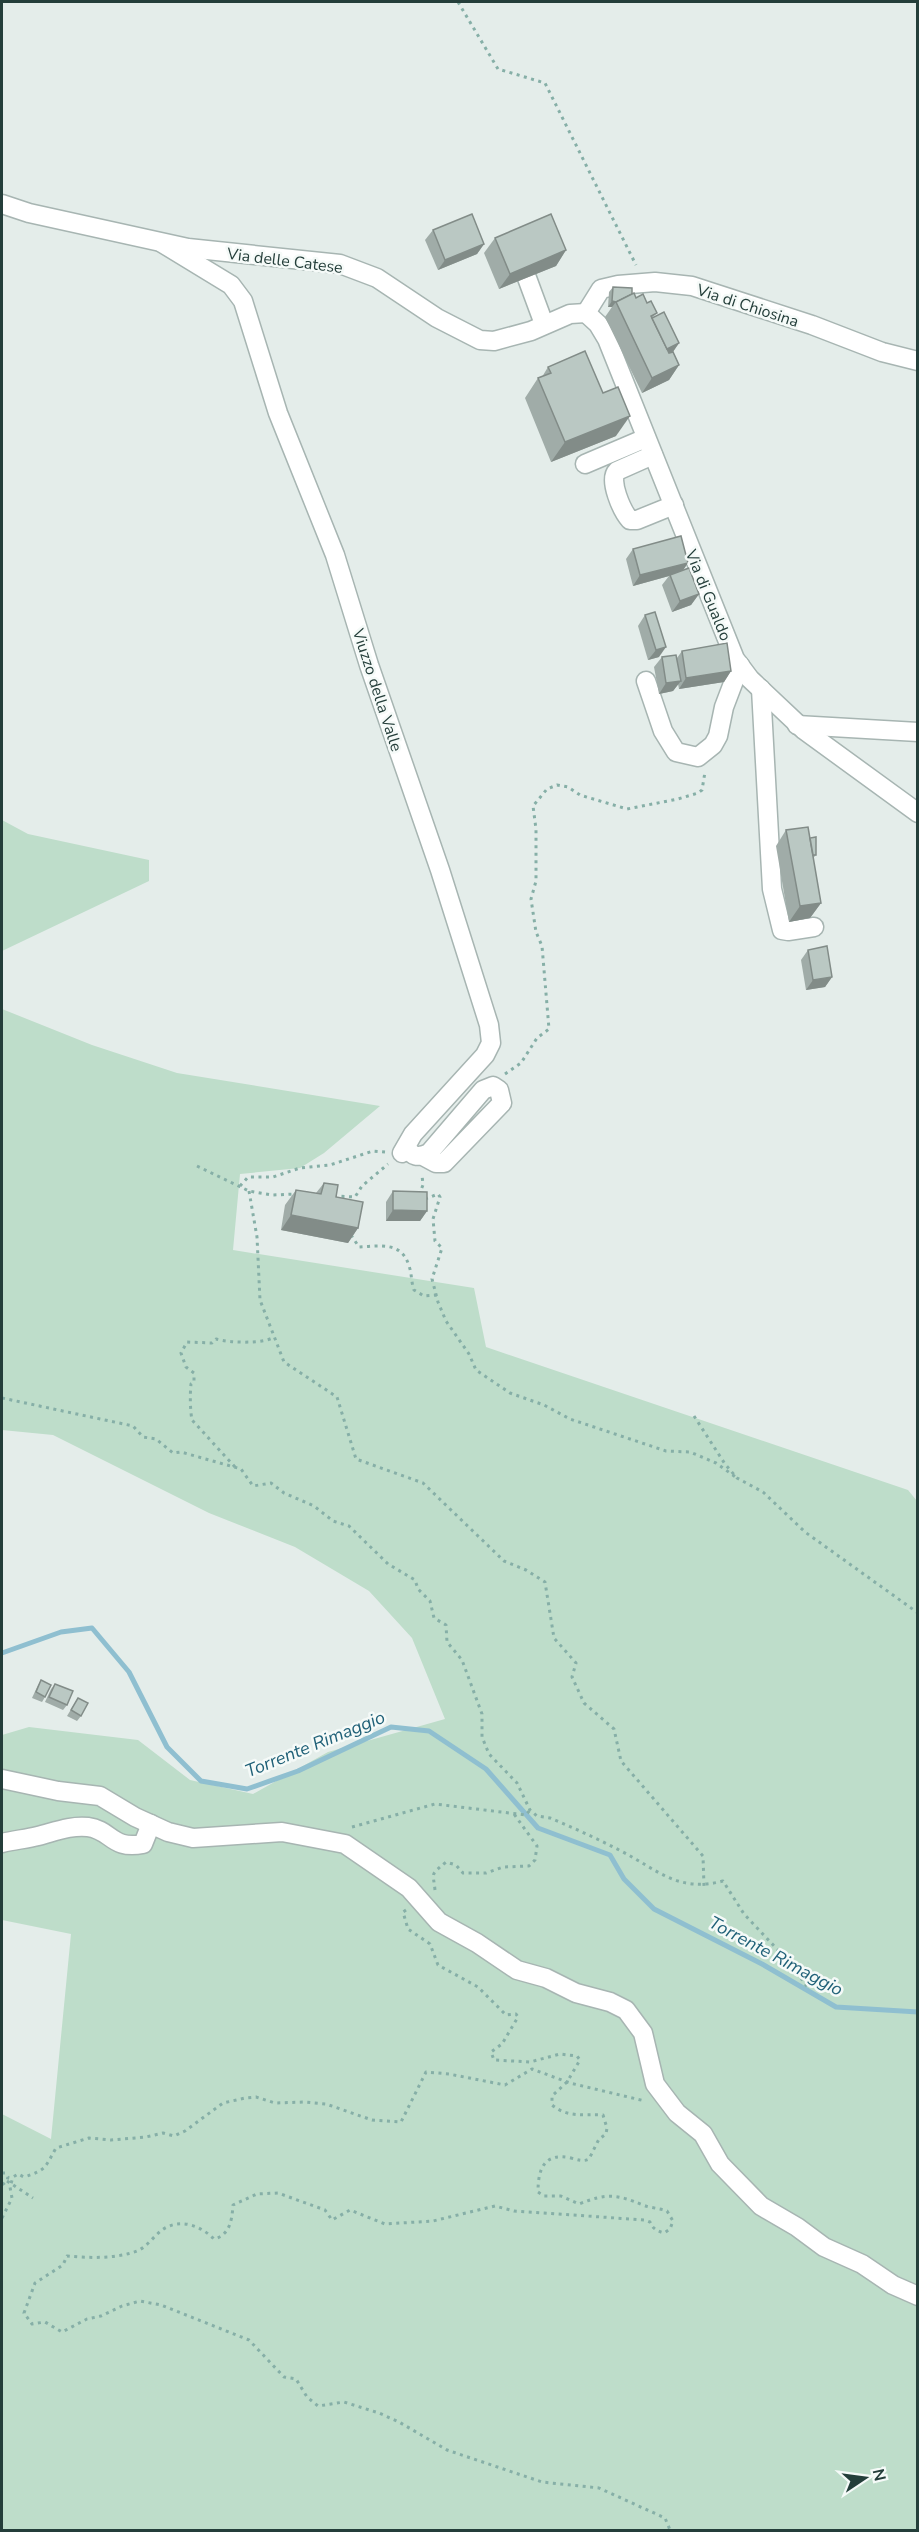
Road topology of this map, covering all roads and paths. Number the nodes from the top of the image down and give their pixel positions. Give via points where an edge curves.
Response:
1 (458, 2) edge
2 (2, 204) edge
3 (162, 243) junction
4 (527, 278) edge
5 (645, 283) junction
6 (586, 313) junction
7 (544, 324) junction
8 (918, 361) edge
9 (650, 447) junction
10 (585, 464) dead end
11 (674, 505) junction
12 (740, 665) junction
13 (646, 681) dead end
14 (761, 689) junction
15 (797, 725) junction
16 (918, 732) edge
17 (702, 754) junction
18 (918, 813) edge
19 (814, 927) dead end
20 (503, 1075) dead end
21 (404, 1155) junction
22 (197, 1166) dead end
23 (240, 1186) junction
24 (249, 1191) junction
25 (300, 1194) edge
26 (331, 1196) edge
27 (355, 1197) junction
28 (354, 1207) edge
29 (352, 1225) edge
30 (438, 1295) junction
31 (274, 1337) junction
32 (2, 1398) edge
33 (693, 1416) dead end
34 (235, 1467) junction
35 (737, 1478) junction
36 (918, 1613) edge
37 (2, 1779) edge
38 (530, 1810) junction
39 (514, 1814) junction
40 (152, 1824) junction
41 (324, 1839) junction
42 (2, 1843) edge
43 (704, 1886) junction
44 (418, 1899) junction
45 (808, 1988) dead end
46 (567, 2082) junction
47 (671, 2105) junction
48 (2, 2173) edge
49 (9, 2182) junction
50 (2, 2185) edge
51 (33, 2198) dead end
52 (2, 2218) edge
53 (918, 2296) edge
54 (670, 2530) edge

1 - 5 path via 498,69 546,83
2 - 3 street, Via delle Catese
3 - 7 street, Via delle Catese via 340,264 377,278 437,318 480,340 494,341
3 - 21 street, Viuzzo della Valle via 231,285 243,301 278,413 335,555 489,1025 491,1043 485,1055 413,1134
4 - 7 street
5 - 6 street, Via di Chiosina via 601,290
5 - 8 street, Via di Chiosina via 692,286
6 - 7 street, Via delle Catese via 570,314
6 - 9 street, Via di Gualdo via 607,339
9 - 10 street
9 - 11 street, Via di Gualdo
9 - 11 street via 617,471 612,482 630,520
11 - 12 street, Via di Gualdo
12 - 14 street, Via di Gualdo
12 - 17 street via 718,736
13 - 17 street via 663,731 676,752 698,757
14 - 15 street, Via di Gualdo
14 - 19 street via 771,890 782,930
15 - 16 street
15 - 18 street, Via di Gualdo
17 - 20 path via 706,776 698,793 627,808 557,785 547,789 533,806 536,881 531,899 542,946 549,1029 537,1038 521,1064
21 - 21 street via 429,1153 483,1090 492,1086 500,1090 502,1104 444,1163
21 - 23 path via 373,1151 273,1177 248,1177
21 - 27 path via 362,1186
21 - 30 path via 423,1185 419,1200 432,1195 440,1197 433,1219 435,1241 442,1248 432,1279
22 - 23 path
23 - 24 path
24 - 25 path
24 - 31 path via 257,1237 260,1300
26 - 27 path
27 - 28 path
29 - 30 path via 351,1235 359,1247 394,1247 409,1263 414,1290 424,1296
30 - 35 path via 446,1321 476,1370 510,1393 570,1419 666,1451 690,1452
31 - 34 path via 244,1343 191,1341 181,1353 194,1376 190,1390 192,1420
31 - 43 path via 284,1362 337,1397 356,1458 423,1483 504,1561 545,1582 554,1638 576,1663 572,1677 584,1703 614,1729 621,1761 702,1856
32 - 34 path via 133,1426 143,1437 156,1439 173,1453
33 - 35 path
34 - 38 path via 242,1469 253,1486 271,1483 333,1521 349,1526 388,1564 415,1580 430,1601 434,1618 446,1625 447,1642 462,1660 482,1714 482,1737 489,1754 512,1778
35 - 36 path via 763,1492 805,1532
37 - 40 street via 100,1796
38 - 39 path via 526,1815
38 - 43 path via 624,1852 673,1880
39 - 41 path via 435,1804 344,1829
39 - 44 path via 537,1846 535,1860 529,1866 463,1873 446,1862 433,1874 433,1896 425,1894
40 - 41 street via 193,1838 282,1832
40 - 42 street via 142,1844 128,1847 99,1829 85,1827
41 - 44 street via 345,1844 409,1888
43 - 45 path via 723,1881 744,1914
44 - 46 path via 403,1912 408,1929 430,1944 438,1965 478,1987 506,2015 518,2017 502,2044 491,2052 494,2060 530,2062 560,2054 577,2056 578,2066
44 - 47 street via 439,1922 517,1970 626,2010 644,2033 655,2084
46 - 47 path
46 - 49 path via 532,2069 505,2085 426,2072 401,2122 372,2120 326,2104 245,2098 223,2103 174,2136 164,2133 111,2140 89,2138 56,2148 44,2170 24,2177 18,2174
46 - 54 path via 552,2096 552,2105 561,2113 574,2116 603,2115 606,2134 598,2139 590,2159 560,2157 545,2161 538,2192 579,2204 611,2195 662,2209 673,2221 670,2229 664,2233 645,2220 514,2211 495,2206 433,2221 385,2223 350,2210 332,2220 325,2210 278,2193 257,2194 233,2205 231,2224 221,2237 214,2238 203,2228 190,2224 166,2227 138,2250 103,2257 67,2256 63,2265 34,2283 24,2313 32,2324 45,2322 62,2332 140,2301 161,2306 249,2340 284,2378 296,2379 318,2406 344,2402 399,2422 447,2450 542,2482 599,2488 664,2518
47 - 53 street via 703,2134 720,2164 761,2206 824,2247
48 - 49 path
49 - 50 path
49 - 51 path
49 - 52 path via 12,2198

